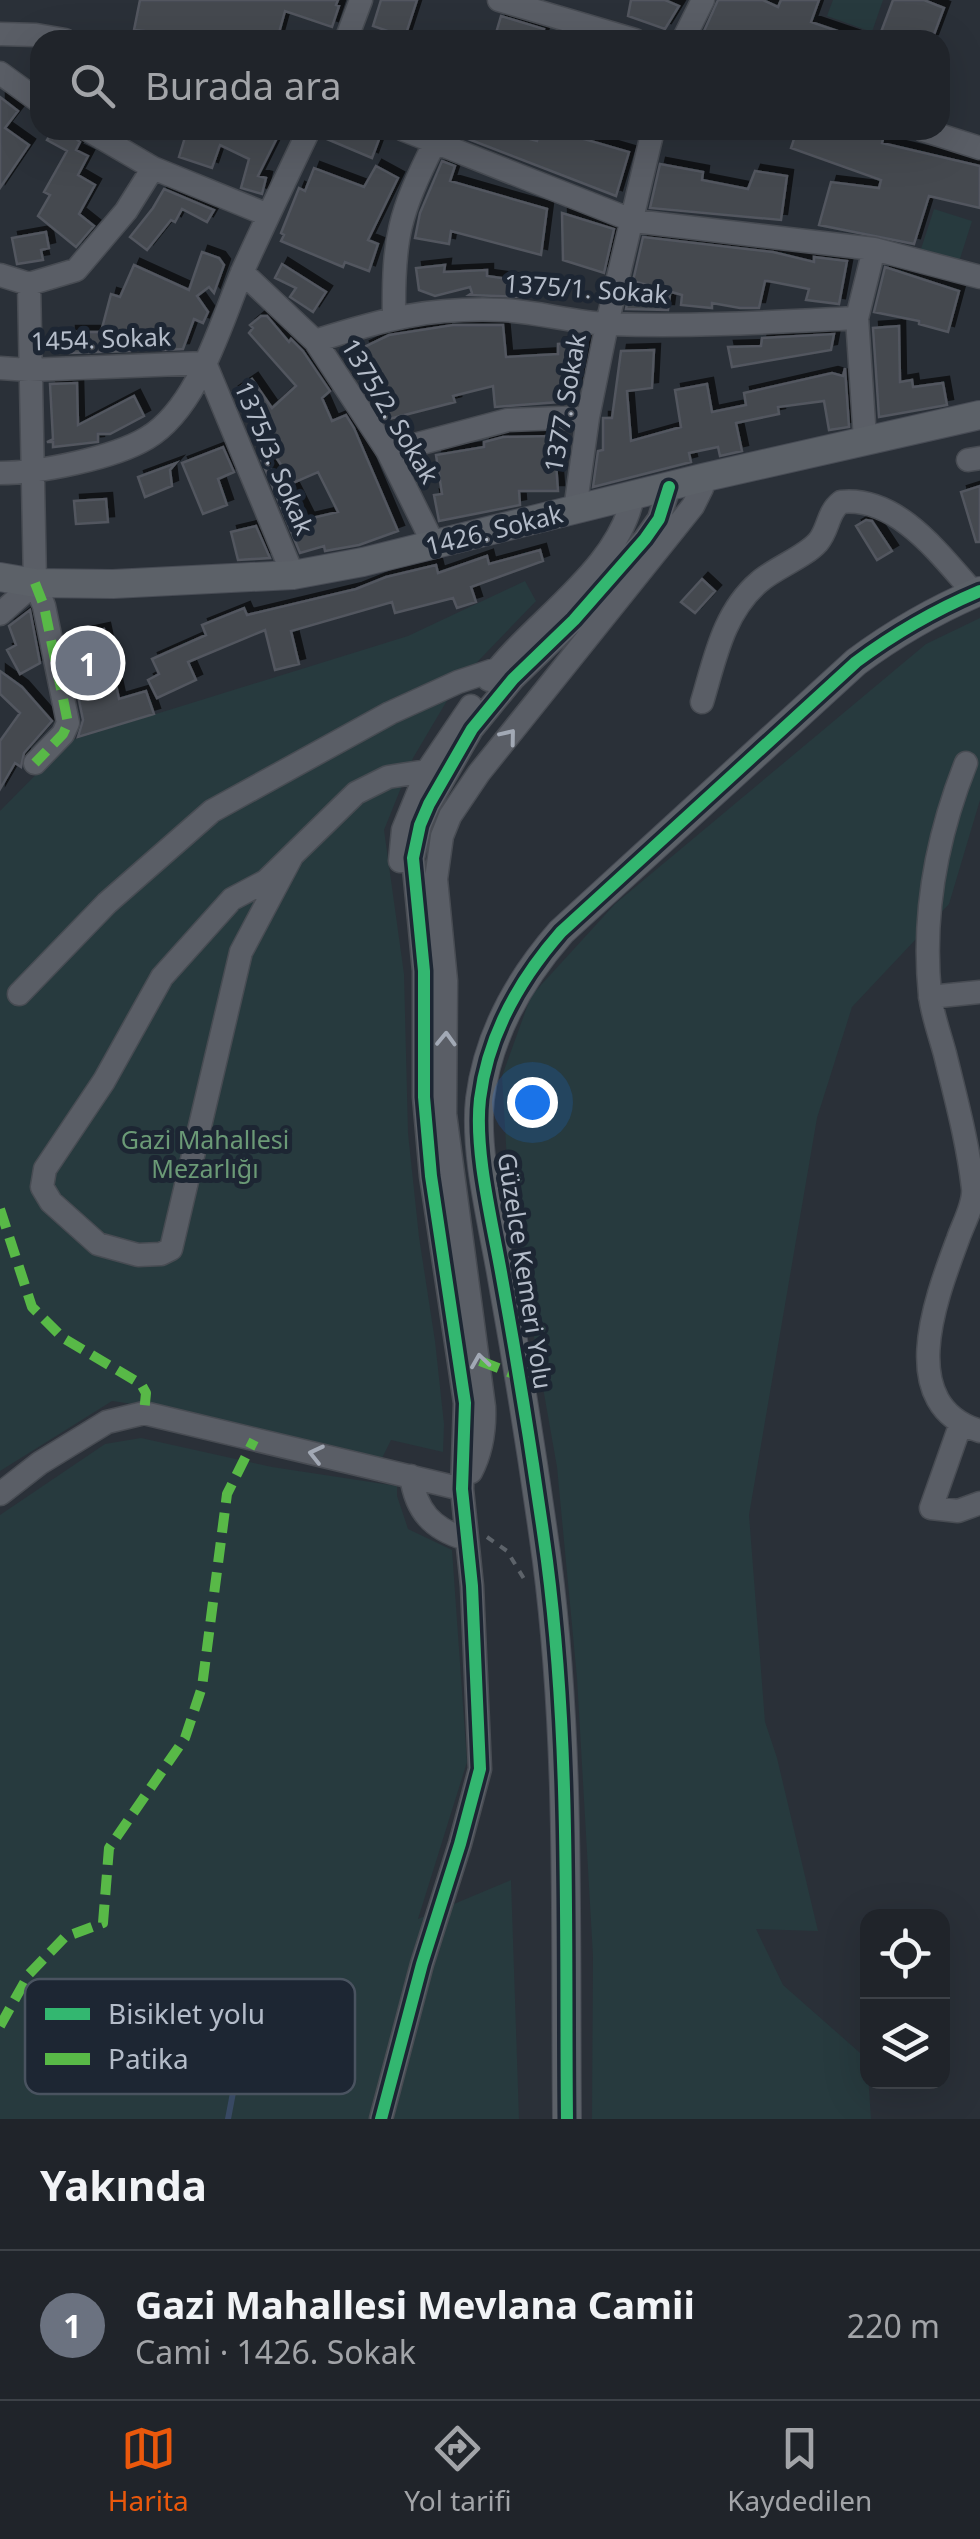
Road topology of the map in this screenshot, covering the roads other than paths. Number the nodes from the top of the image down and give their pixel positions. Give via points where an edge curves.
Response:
1 (361, 0) edge
2 (499, 0) edge
3 (703, 0) edge
4 (350, 30) edge
5 (600, 30) edge
6 (688, 30) edge
7 (6, 35) edge
8 (0, 60) edge
9 (0, 73) edge
10 (30, 95) edge
11 (950, 139) edge
12 (105, 140) edge
13 (303, 140) edge
14 (425, 140) edge
15 (651, 140) edge
16 (434, 144) junction
17 (980, 148) edge
18 (153, 168) junction
19 (268, 216) junction
20 (634, 222) junction
21 (874, 248) junction
22 (242, 272) junction
23 (0, 275) edge
24 (980, 277) edge
25 (29, 284) junction
26 (394, 316) junction
27 (857, 318) junction
28 (607, 324) junction
29 (315, 341) junction
30 (205, 363) junction
31 (0, 368) edge
32 (29, 370) junction
33 (980, 414) edge
34 (588, 417) junction
35 (865, 440) junction
36 (388, 452) junction
37 (0, 473) edge
38 (32, 473) junction
39 (702, 478) junction
40 (669, 487) junction
41 (633, 496) junction
42 (575, 510) junction
43 (434, 545) junction
44 (293, 574) junction
45 (0, 577) edge
46 (35, 583) junction
47 (977, 592) edge
48 (0, 614) edge
49 (497, 670) junction
50 (702, 702) dead end
51 (35, 763) dead end
52 (966, 763) dead end
53 (437, 770) junction
54 (479, 773) junction
55 (292, 856) junction
56 (980, 992) edge
57 (19, 994) dead end
58 (930, 998) junction
59 (974, 1161) edge
60 (971, 1427) edge
61 (411, 1476) junction
62 (462, 1488) junction
63 (0, 1494) edge
64 (980, 1503) edge
65 (473, 1535) junction
66 (382, 2119) edge
67 (567, 2119) edge

1 - 4 street
2 - 5 street
3 - 6 street
7 - 8 street
9 - 10 street
11 - 17 street
12 - 18 street
13 - 19 street
14 - 16 street
15 - 20 street, 1377. Sokak
16 - 20 street
16 - 26 street via 398,230
18 - 19 street
18 - 25 street via 76,270
19 - 22 street
20 - 21 street
20 - 28 street, 1377. Sokak
21 - 24 street
21 - 27 street
22 - 29 street, 1375/2. Sokak
22 - 30 street
23 - 25 street
25 - 32 street
26 - 28 street, 1375/1. Sokak via 506,310
26 - 29 street, 1375/1. Sokak
27 - 28 street, 1375/1. Sokak
27 - 35 street
28 - 34 street, 1377. Sokak
29 - 36 street, 1375/2. Sokak
30 - 32 street, 1454. Sokak
30 - 38 street via 180,408 148,438
30 - 44 street, 1375/3. Sokak
31 - 32 street, 1454. Sokak
32 - 38 street
33 - 35 main road, 1426. Sokak
34 - 36 street via 508,420
34 - 42 street, 1377. Sokak
35 - 39 main road, 1426. Sokak
36 - 43 street, 1375/2. Sokak
37 - 38 street
38 - 46 street
39 - 40 main road, 1426. Sokak
54 -> 39 street via 693,506
40 - 41 main road, 1426. Sokak
40 - 53 street via 646,540 494,699
41 - 42 main road, 1426. Sokak
41 - 49 street via 620,534
42 - 43 main road, 1426. Sokak
43 - 44 main road, 1426. Sokak
44 - 46 main road, 1426. Sokak
45 - 46 main road, 1426. Sokak
46 - 48 street
46 - 51 street via 68,723
47 - 50 street via 895,515 871,504 841,502 817,544 737,605
47 - 67 main road, Güzelce Kemeri Yolu via 856,662 561,932 512,996 492,1050 480,1100 483,1172 526,1416 561,1684
49 - 53 street
49 - 57 street via 390,713 212,811 107,902
52 - 58 street via 928,905
53 - 54 street
53 - 55 street via 388,777 356,793
53 - 62 street via 414,858 431,1176 466,1402
62 -> 54 street via 479,1456 484,1394 445,1114 446,981 436,879 450,816
55 - 55 street via 266,881 232,899 162,976 45,1169 42,1187 50,1202 98,1244 138,1255 170,1249 241,952
56 - 58 street
58 - 59 street
59 - 60 street via 974,1194 926,1346 942,1409
60 - 64 street via 931,1508 958,1511
61 - 62 street
61 -> 63 street via 144,1413 107,1422
61 - 65 street via 419,1509 432,1524
62 - 65 street
65 - 66 street via 480,1770

